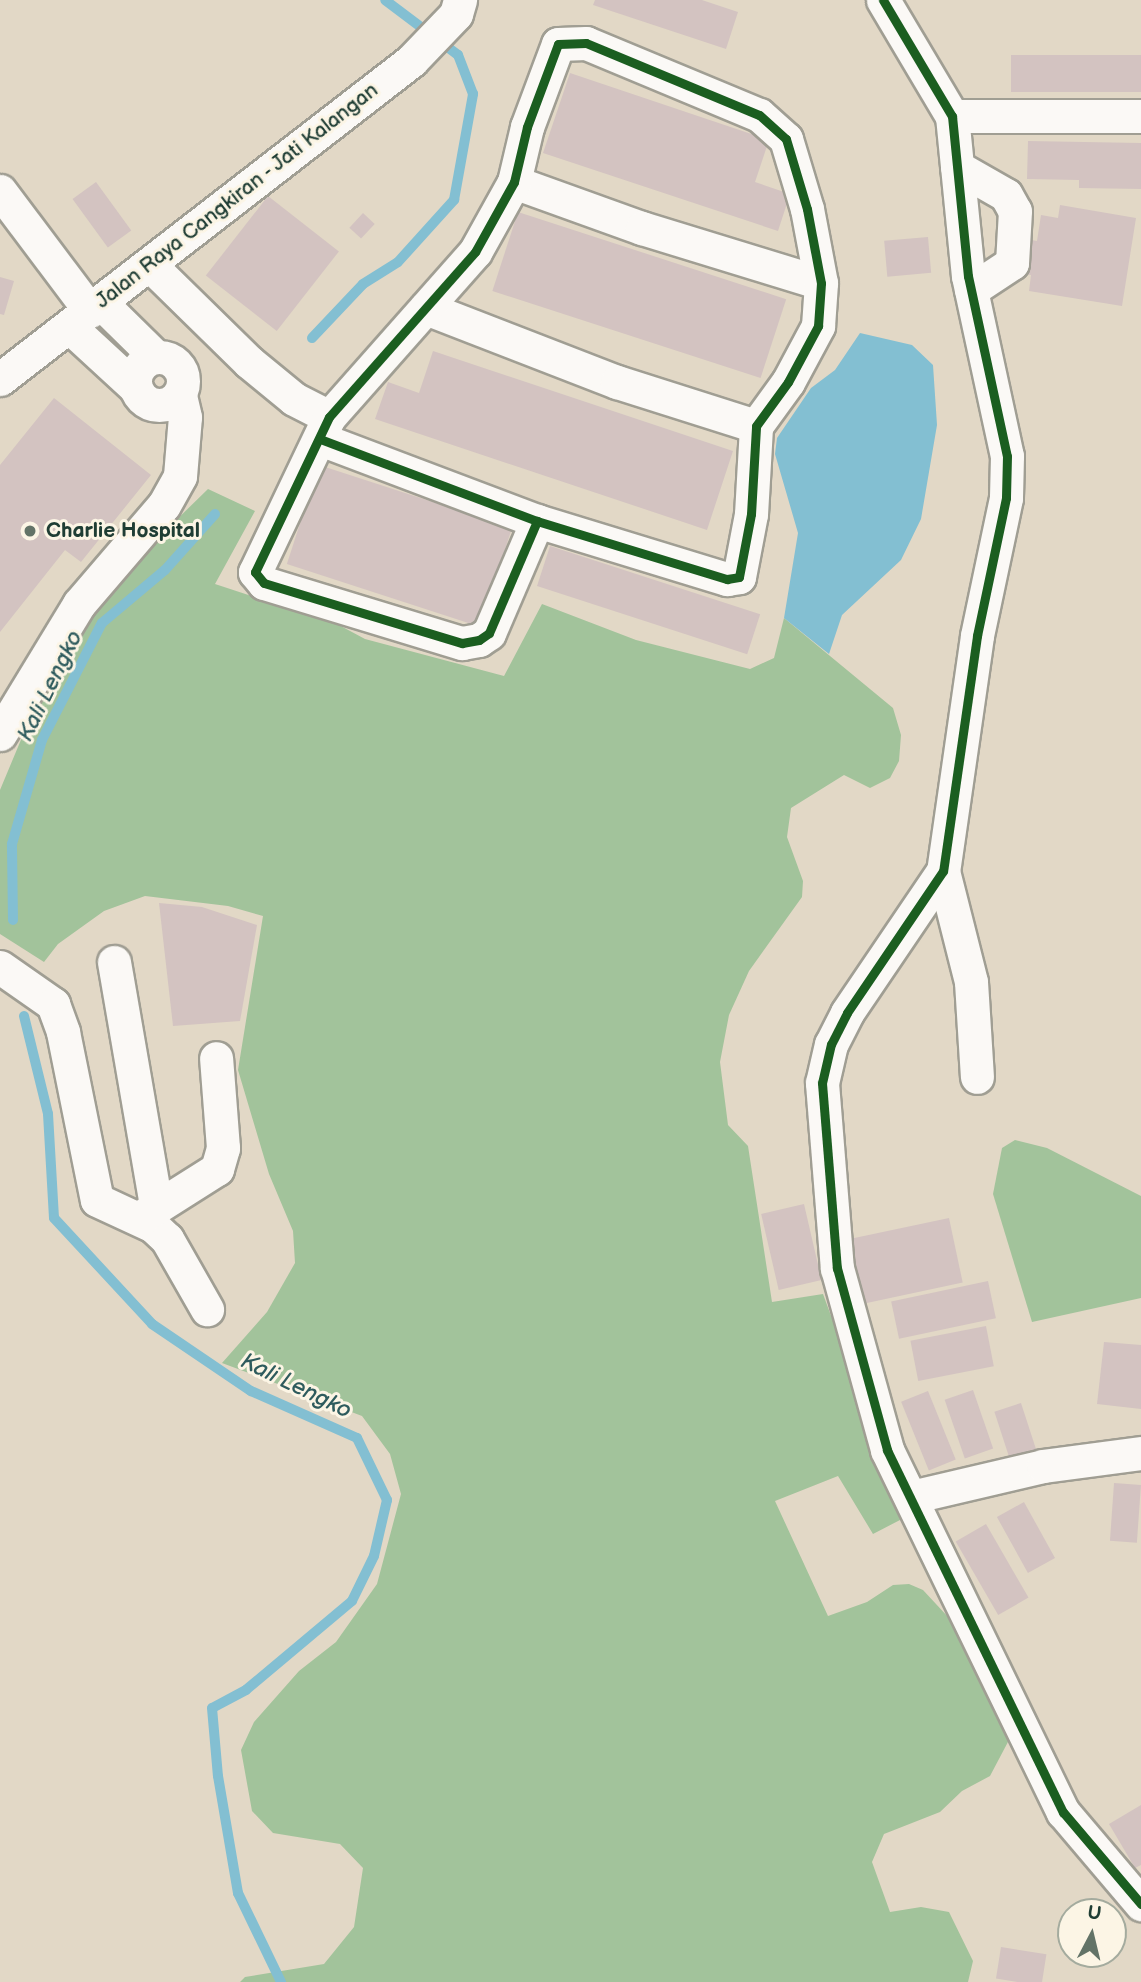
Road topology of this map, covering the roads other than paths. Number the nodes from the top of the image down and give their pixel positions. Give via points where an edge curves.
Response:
1 (883, 0) edge
2 (458, 7) edge
3 (953, 116) junction
4 (1141, 116) edge
5 (957, 167) junction
6 (514, 182) junction
7 (0, 191) edge
8 (149, 264) junction
9 (821, 283) junction
10 (971, 290) junction
11 (426, 308) junction
12 (87, 314) junction
13 (155, 356) junction
14 (0, 379) edge
15 (136, 388) junction
16 (180, 395) junction
17 (756, 426) junction
18 (324, 428) junction
19 (537, 521) junction
20 (0, 734) edge
21 (943, 872) junction
22 (114, 962) dead end
23 (0, 967) edge
24 (216, 1058) dead end
25 (977, 1077) dead end
26 (146, 1213) junction
27 (207, 1309) dead end
28 (1141, 1453) edge
29 (911, 1497) junction
30 (1141, 1903) edge

1 - 3 street
2 - 8 street, Jalan Raya Cangkiran - Jati Kalangan via 411,61
3 - 4 street
3 - 5 street
5 - 10 street
5 - 10 street via 1006,195 1015,211 1012,263
6 - 9 street via 642,228
6 - 9 street via 527,127 558,44 586,43 759,115 786,139 807,209
6 - 11 street via 475,251
7 - 12 street
8 - 12 street, Jalan Raya Cangkiran - Jati Kalangan
8 - 18 street
9 - 17 street via 818,326 788,382
10 - 21 street via 1007,456 1006,498 977,636
11 - 17 street via 617,382
11 - 18 street
12 - 13 street
12 - 14 street, Jalan Raya Cangkiran - Jati Kalangan
12 - 15 street
13 - 15 street via 138,368
13 - 16 street via 181,371
15 - 16 street via 143,399 154,404 171,403
16 - 20 street via 185,441 180,476 164,505 79,604
17 - 19 street via 751,514 739,578 727,579
18 - 19 street
18 - 19 street via 260,556 255,572 264,583 462,643 479,640 489,633
21 - 25 street via 971,982
21 - 29 street via 847,1013 831,1044 822,1083 837,1268 887,1450
22 - 26 street
23 - 26 street via 53,1004 63,1032 97,1200
24 - 26 street via 223,1148 217,1169 205,1181
26 - 27 street via 167,1239
28 - 29 street via 1043,1466
29 - 30 street via 1063,1812

